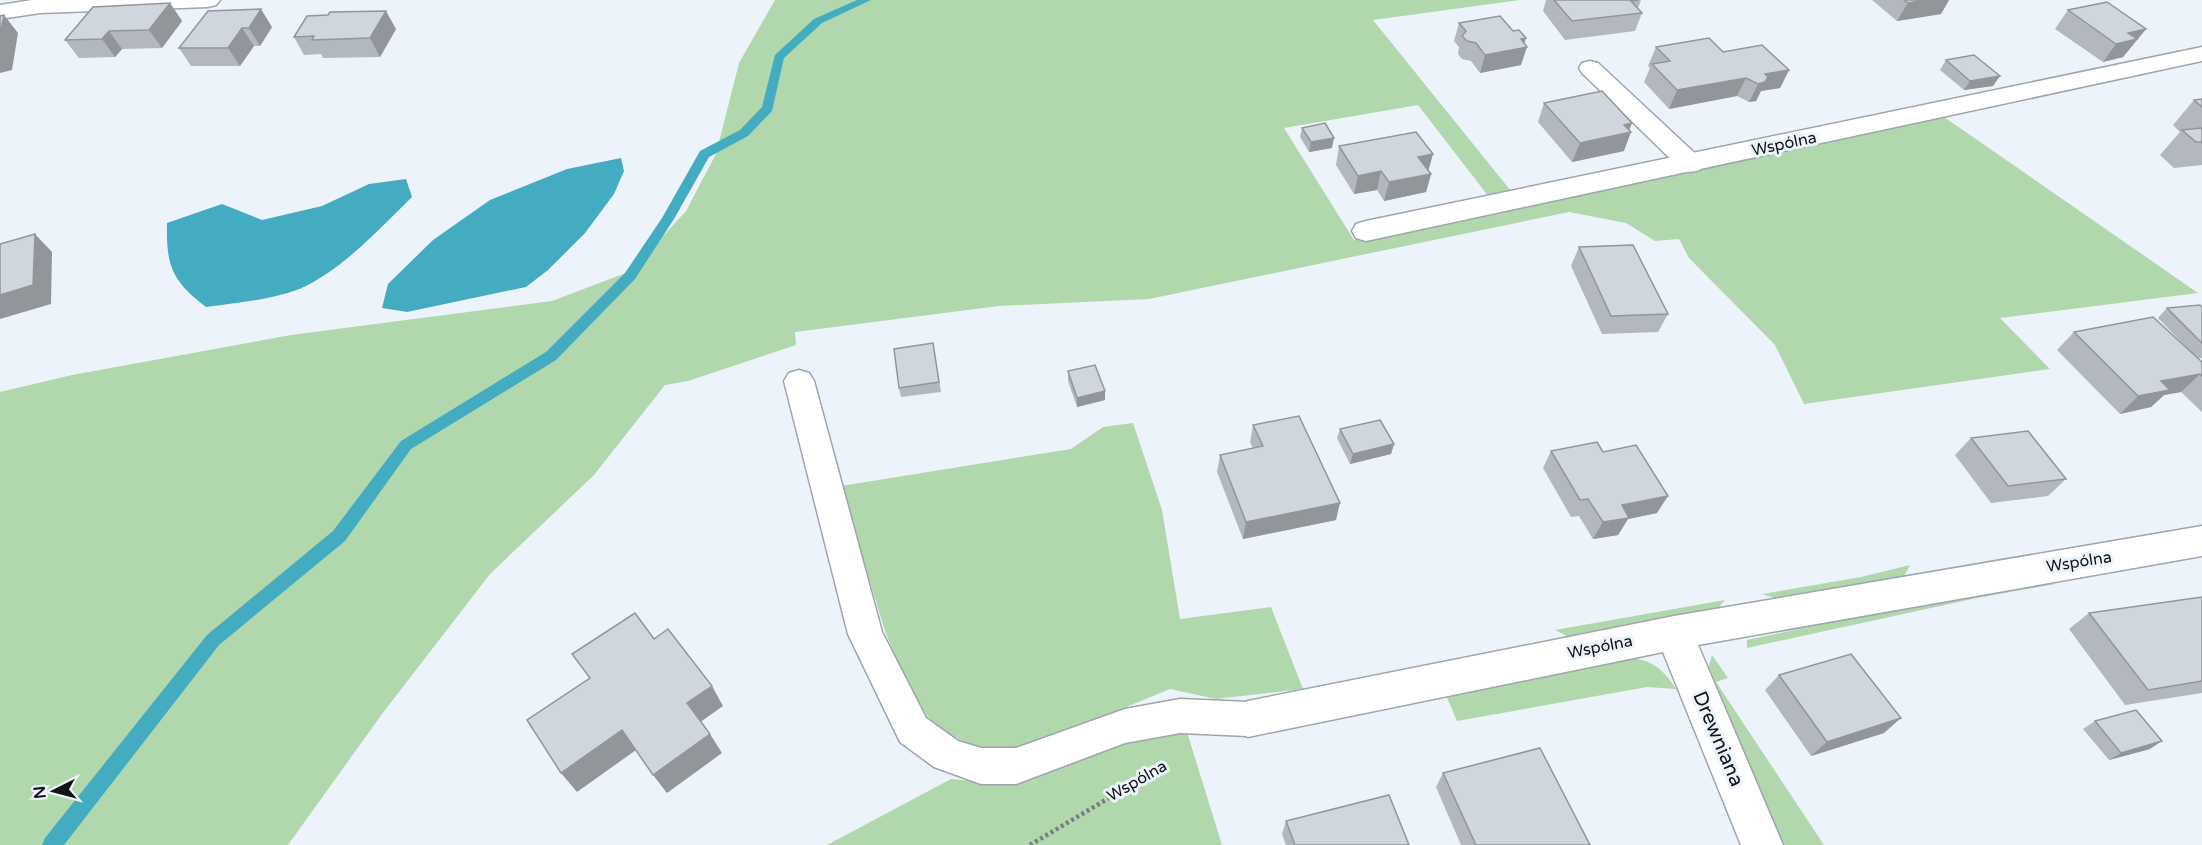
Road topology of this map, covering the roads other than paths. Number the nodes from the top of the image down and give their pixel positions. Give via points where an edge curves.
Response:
1 (208, 0) edge
2 (0, 12) edge
3 (2202, 54) edge
4 (1590, 68) dead end
5 (1691, 164) junction
6 (1366, 231) dead end
7 (798, 381) dead end
8 (2202, 541) edge
9 (1674, 633) junction
10 (1248, 719) joint
11 (1762, 845) edge

1 - 2 street via 40,6
3 - 5 street, Wspólna
4 - 5 lane
5 - 6 street, Wspólna
7 - 10 lane via 865,634 913,730 947,755 981,766 1016,766 1125,726 1180,716
8 - 9 street, Wspólna
9 - 10 street, Wspólna
9 - 11 street, Drewniana

